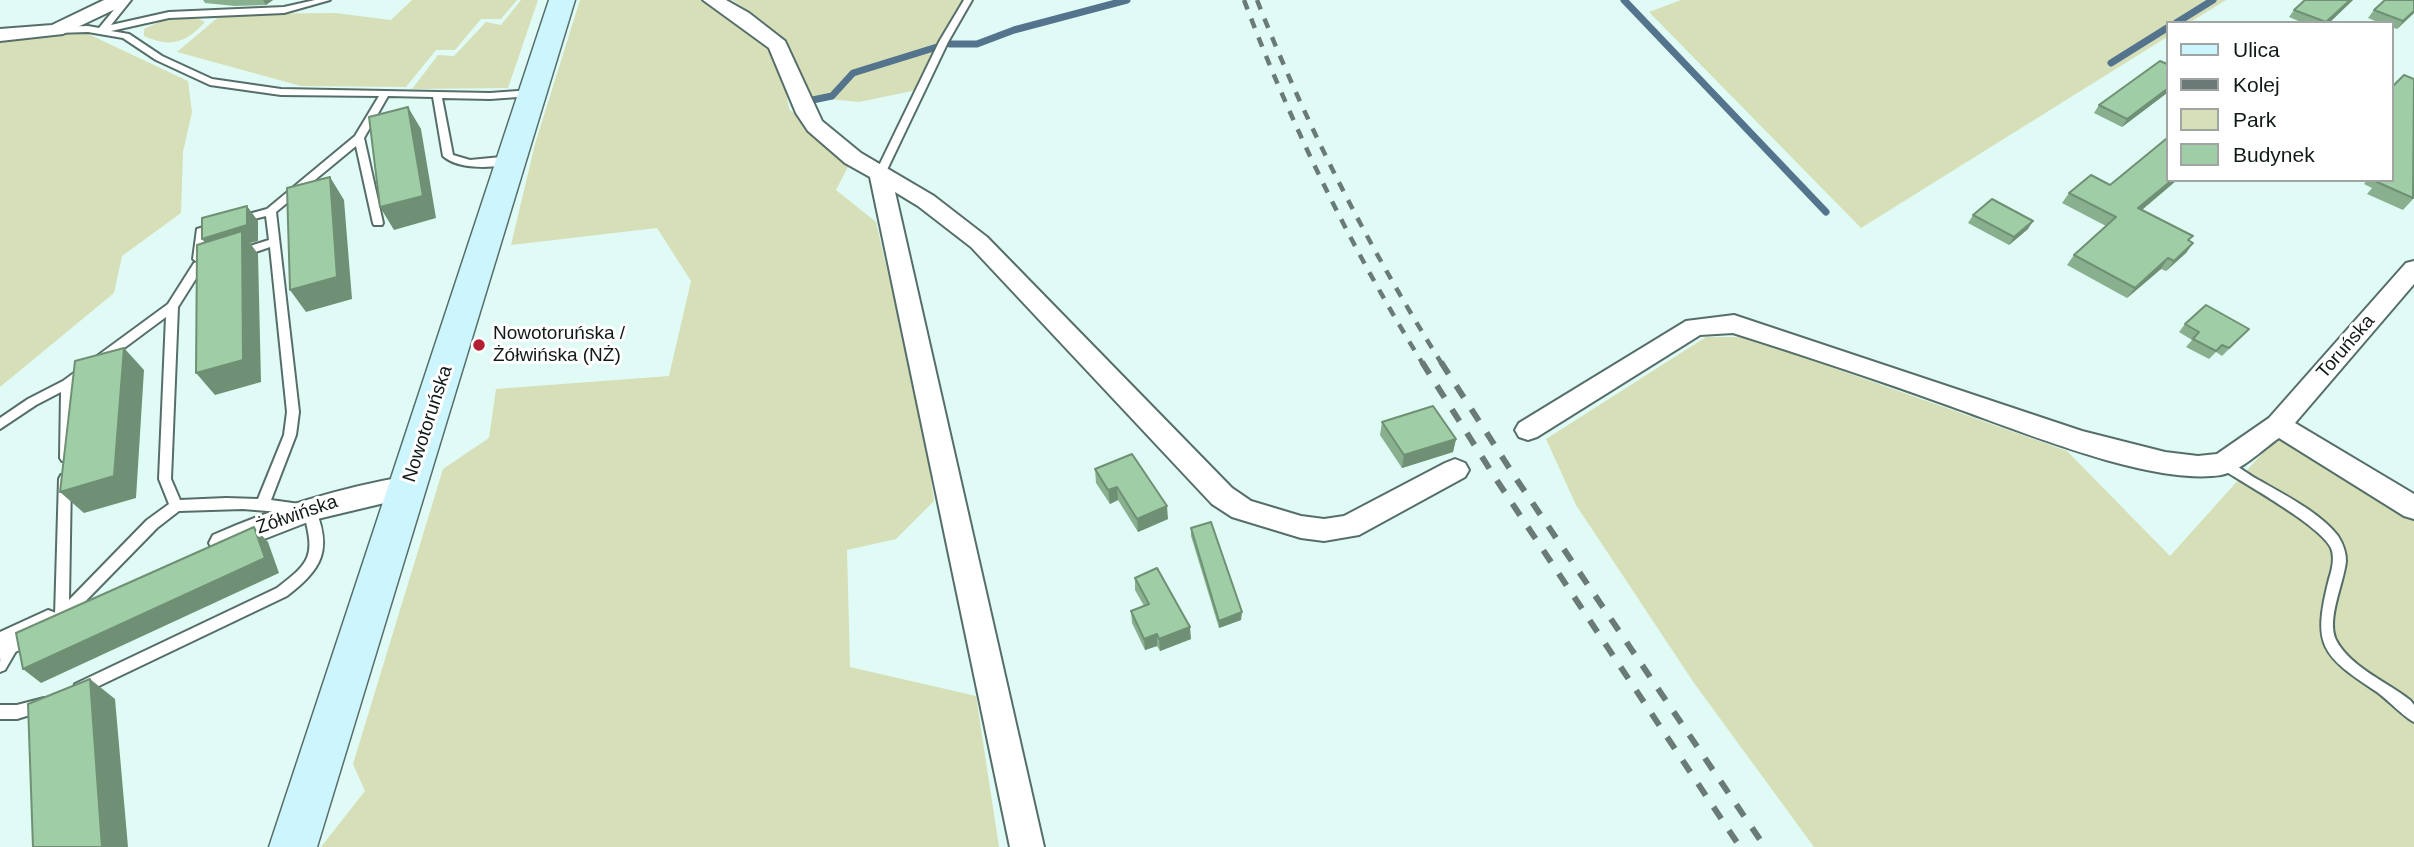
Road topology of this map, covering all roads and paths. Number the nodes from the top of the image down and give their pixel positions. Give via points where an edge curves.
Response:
1 (119, 0) edge
2 (127, 0) edge
3 (326, 0) edge
4 (562, 0) edge
5 (712, 0) edge
6 (968, 0) edge
7 (56, 30) junction
8 (102, 30) junction
9 (0, 34) edge
10 (385, 93) junction
11 (533, 93) junction
12 (437, 95) junction
13 (359, 138) junction
14 (512, 159) junction
15 (880, 174) junction
16 (271, 211) junction
17 (378, 223) edge
18 (275, 242) junction
19 (198, 266) junction
20 (2414, 268) edge
21 (172, 307) junction
22 (67, 384) junction
23 (0, 424) edge
24 (2278, 425) junction
25 (1528, 430) dead end
26 (2223, 464) junction
27 (1455, 470) dead end
28 (408, 487) junction
29 (263, 503) junction
30 (176, 506) junction
31 (2414, 508) edge
32 (309, 510) junction
33 (198, 554) edge
34 (124, 588) edge
35 (62, 617) junction
36 (8, 642) edge
37 (0, 666) edge
38 (0, 712) edge
39 (2414, 715) edge
40 (293, 847) edge
41 (1027, 847) edge

1 - 7 street
2 - 8 lane
3 - 8 lane via 284,10 169,15
4 - 11 main road, Nowotoruńska
5 - 15 street via 778,45 815,125
6 - 15 lane
7 - 8 lane
7 - 9 street
8 - 10 lane via 126,36 210,82 281,92
10 - 12 lane
10 - 13 lane
11 - 12 lane
11 - 14 main road, Nowotoruńska
12 - 14 lane via 448,156 466,164
13 - 16 lane
13 - 17 lane
14 - 28 main road, Nowotoruńska
15 - 27 street via 926,201 979,242 1222,496 1242,509 1301,527 1349,527
15 - 41 street
16 - 18 lane
16 - 19 lane via 201,230
18 - 19 lane
18 - 29 lane via 293,412 290,435
19 - 21 lane
20 - 24 street, Toruńska
21 - 22 lane
21 - 30 lane via 165,480
22 - 23 lane
22 - 35 lane
24 - 26 street, Toruńska
24 - 31 street
25 - 26 street via 1695,327 1734,324 2079,439 2190,465
26 - 39 lane via 2334,539 2340,556 2326,625 2329,641
28 - 32 street, Żółwińska via 350,496
28 - 40 main road, Nowotoruńska
29 - 30 lane
29 - 32 lane
30 - 35 lane via 152,524
32 - 33 street, Żółwińska
32 - 38 lane via 317,538 316,561 282,592 62,698 17,712
34 - 35 street
35 - 36 street
36 - 37 lane

